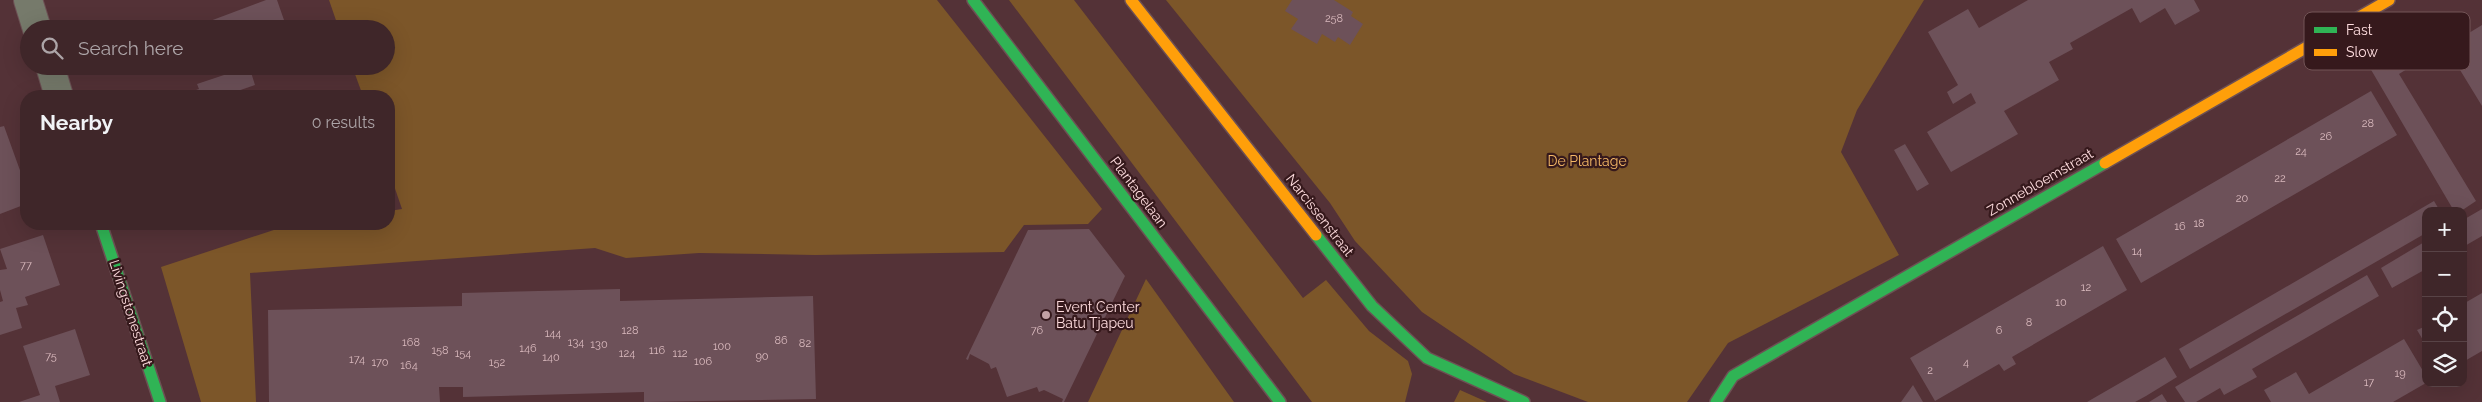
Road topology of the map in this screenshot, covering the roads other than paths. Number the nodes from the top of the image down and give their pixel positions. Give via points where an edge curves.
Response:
1 (28, 0) edge
2 (973, 0) edge
3 (1131, 0) edge
4 (2389, 0) edge
5 (2368, 12) edge
6 (34, 20) edge
7 (2304, 49) edge
8 (53, 75) edge
9 (57, 90) edge
10 (103, 230) edge
11 (160, 402) edge
12 (1280, 402) edge
13 (1524, 402) edge
14 (1716, 402) edge

1 - 6 street
2 - 12 street, Plantagelaan
3 - 13 street, Narcissenstraat via 1372,306 1427,358
4 - 5 street, Zonnebloemstraat
7 - 14 street, Zonnebloemstraat via 1733,376
8 - 9 street
10 - 11 street, Livingstonestraat

